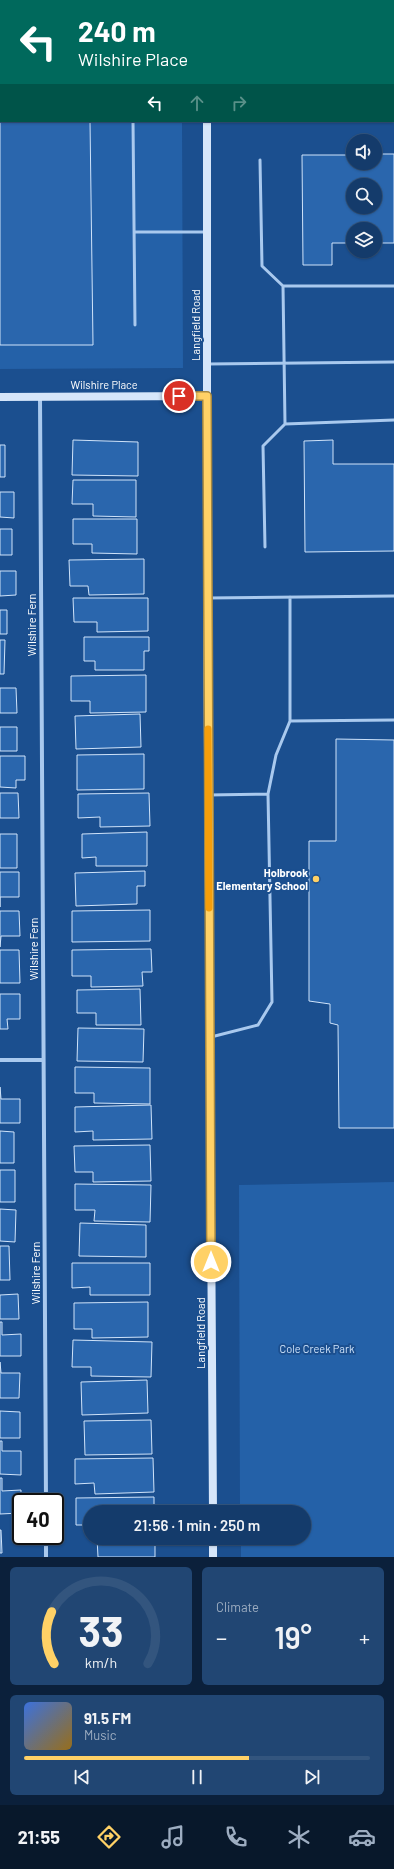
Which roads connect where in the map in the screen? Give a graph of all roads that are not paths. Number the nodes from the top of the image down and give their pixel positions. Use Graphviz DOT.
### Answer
graph roads {
  1 [pos="133,122"];
  2 [pos="207,122"];
  3 [pos="260,160"];
  4 [pos="134,232"];
  5 [pos="207,232"];
  6 [pos="283,286"];
  7 [pos="394,286"];
  8 [pos="135,325"];
  9 [pos="394,362"];
  10 [pos="283,363"];
  11 [pos="207,364"];
  12 [pos="40,396"];
  13 [pos="207,396"];
  14 [pos="0,397"];
  15 [pos="394,420"];
  16 [pos="285,424"];
  17 [pos="265,547"];
  18 [pos="394,596"];
  19 [pos="290,597"];
  20 [pos="207,598"];
  21 [pos="394,720"];
  22 [pos="290,721"];
  23 [pos="268,794"];
  24 [pos="208,795"];
  25 [pos="210,1037"];
  26 [pos="0,1060"];
  27 [pos="43,1060"];
  28 [pos="46,1493"];
  29 [pos="213,1505"];
  30 [pos="46,1545"];
  31 [pos="213,1545"];
  32 [pos="46,1557"];
  33 [pos="213,1557"];
  1 -- 4 [label="lane"];
  2 -- 5 [label="street, Langfield Road"];
  3 -- 6 [label="lane"];
  4 -- 5 [label="lane"];
  4 -- 8 [label="lane"];
  5 -- 11 [label="street, Langfield Road"];
  6 -- 7 [label="lane"];
  6 -- 10 [label="lane"];
  9 -- 10 [label="lane"];
  10 -- 11 [label="lane"];
  10 -- 16 [label="lane"];
  11 -- 13 [label="street, Langfield Road"];
  12 -- 13 [label="street, Wilshire Place"];
  12 -- 14 [label="street, Wilshire Place"];
  12 -- 27 [label="street, Wilshire Fern"];
  13 -- 20 [label="street, Langfield Road"];
  15 -- 16 [label="lane"];
  16 -- 17 [label="lane"];
  18 -- 19 [label="lane"];
  19 -- 20 [label="lane"];
  19 -- 22 [label="lane"];
  20 -- 24 [label="street, Langfield Road"];
  21 -- 22 [label="lane"];
  22 -- 23 [label="lane"];
  23 -- 24 [label="lane"];
  23 -- 25 [label="lane"];
  24 -- 25 [label="street, Langfield Road"];
  25 -- 29 [label="street, Langfield Road"];
  26 -- 27 [label="street"];
  27 -- 28 [label="street, Wilshire Fern"];
  30 -- 32 [label="street"];
  31 -- 33 [label="street"];
}
